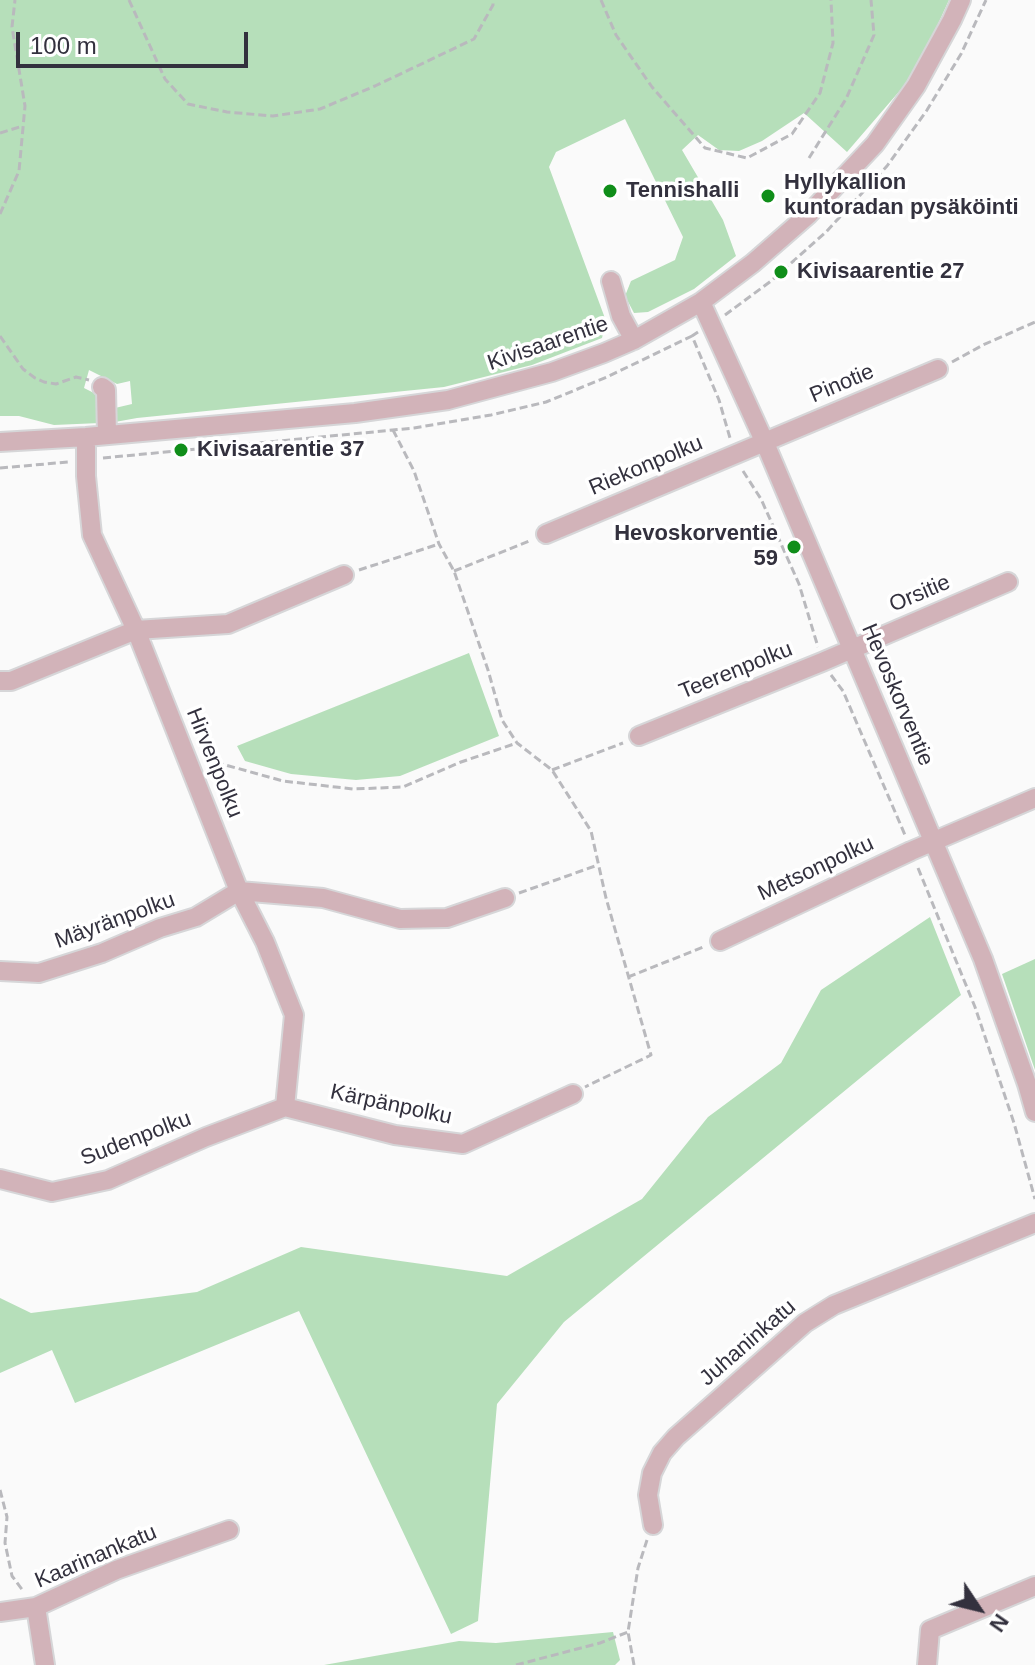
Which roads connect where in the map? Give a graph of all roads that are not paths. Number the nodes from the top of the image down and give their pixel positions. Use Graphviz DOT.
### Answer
graph roads {
  1 [pos="961,0"];
  2 [pos="795,200"];
  3 [pos="808,215"];
  4 [pos="611,281"];
  5 [pos="701,302"];
  6 [pos="634,340"];
  7 [pos="938,369"];
  8 [pos="102,387"];
  9 [pos="107,435"];
  10 [pos="86,437"];
  11 [pos="0,442"];
  12 [pos="765,443"];
  13 [pos="546,534"];
  14 [pos="344,575"];
  15 [pos="1008,582"];
  16 [pos="136,630"];
  17 [pos="851,649"];
  18 [pos="0,681"];
  19 [pos="639,736"];
  20 [pos="1035,798"];
  21 [pos="933,841"];
  22 [pos="239,891"];
  23 [pos="505,898"];
  24 [pos="720,941"];
  25 [pos="0,971"];
  26 [pos="573,1094"];
  27 [pos="285,1107"];
  28 [pos="1035,1112"];
  29 [pos="0,1179"];
  30 [pos="1035,1223"];
  31 [pos="653,1525"];
  32 [pos="229,1530"];
  33 [pos="1035,1586"];
  34 [pos="36,1607"];
  35 [pos="0,1612"];
  36 [pos="45,1665"];
  37 [pos="927,1665"];
  1 -- 3 [label="street, Kivisaarentie"];
  2 -- 3 [label="street"];
  3 -- 5 [label="street, Kivisaarentie"];
  4 -- 6 [label="street"];
  5 -- 6 [label="street, Kivisaarentie"];
  5 -- 12 [label="street, Hevoskorventie"];
  6 -- 9 [label="street, Kivisaarentie"];
  7 -- 12 [label="street, Pinotie"];
  8 -- 9 [label="street"];
  9 -- 10 [label="street, Kivisaarentie"];
  10 -- 11 [label="street, Kivisaarentie"];
  10 -- 16 [label="street, Hirvenpolku"];
  12 -- 13 [label="street, Riekonpolku"];
  12 -- 17 [label="street, Hevoskorventie"];
  14 -- 16 [label="street"];
  15 -- 17 [label="street, Orsitie"];
  16 -- 18 [label="street"];
  16 -- 22 [label="street, Hirvenpolku"];
  17 -- 19 [label="street, Teerenpolku"];
  17 -- 21 [label="street, Hevoskorventie"];
  20 -- 21 [label="street, Metsonpolku"];
  21 -- 24 [label="street, Metsonpolku"];
  21 -- 28 [label="street, Hevoskorventie"];
  22 -- 23 [label="street"];
  22 -- 25 [label="street, Mäyränpolku"];
  22 -- 27 [label="street, Hirvenpolku"];
  26 -- 27 [label="street, Kärpänpolku"];
  27 -- 29 [label="street, Sudenpolku"];
  30 -- 31 [label="street, Juhaninkatu"];
  32 -- 34 [label="street, Kaarinankatu"];
  33 -- 37 [label="street"];
  34 -- 35 [label="street"];
  34 -- 36 [label="street, Kaarinankatu"];
}
